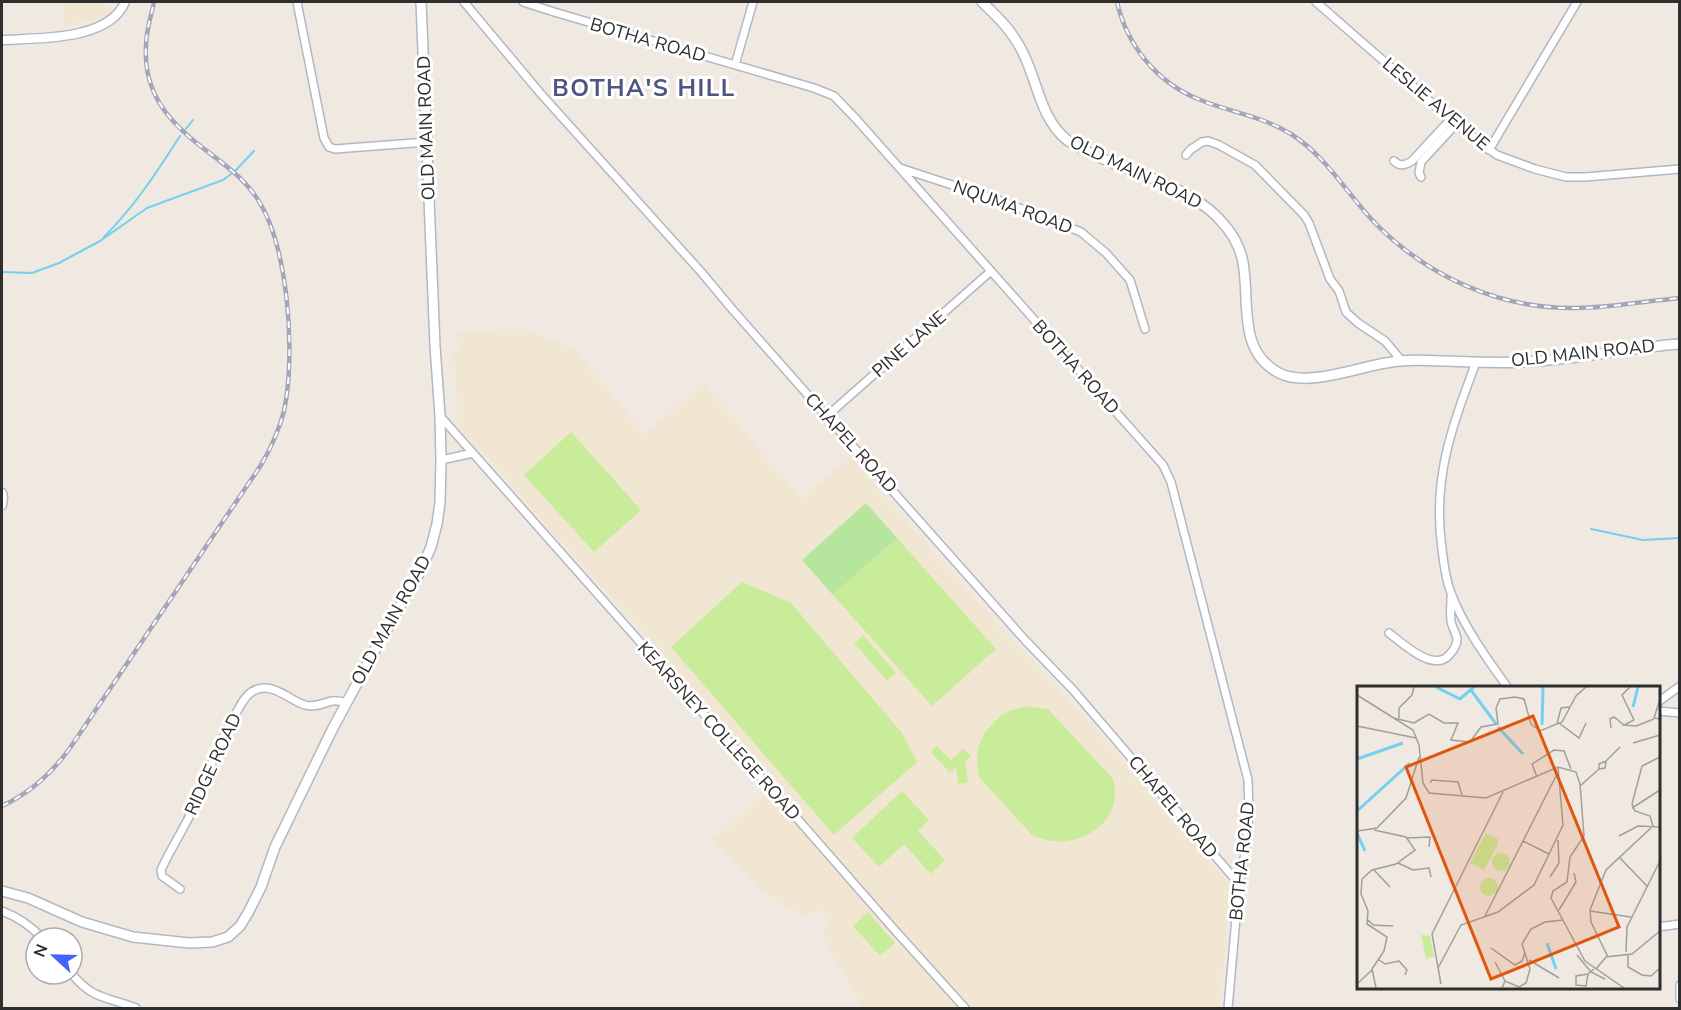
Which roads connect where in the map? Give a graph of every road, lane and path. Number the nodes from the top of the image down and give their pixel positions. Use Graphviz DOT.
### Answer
graph roads {
  1 [pos="125,2"];
  2 [pos="297,2"];
  3 [pos="421,2"];
  4 [pos="464,2"];
  5 [pos="523,2"];
  6 [pos="753,2"];
  7 [pos="982,2"];
  8 [pos="1316,2"];
  9 [pos="1577,2"];
  10 [pos="2,40"];
  11 [pos="735,65"];
  12 [pos="1454,122"];
  13 [pos="427,142"];
  14 [pos="1489,150"];
  15 [pos="1186,155"];
  16 [pos="1395,161"];
  17 [pos="898,168"];
  18 [pos="1680,170"];
  19 [pos="1422,177"];
  20 [pos="992,271"];
  21 [pos="1145,329"];
  22 [pos="1680,344"];
  23 [pos="1401,360"];
  24 [pos="1476,362"];
  25 [pos="440,416"];
  26 [pos="827,416"];
  27 [pos="473,453"];
  28 [pos="441,460"];
  29 [pos="2,493"];
  30 [pos="2,505"];
  31 [pos="1451,595"];
  32 [pos="1389,633"];
  33 [pos="1507,686"];
  34 [pos="1680,686"];
  35 [pos="1660,701"];
  36 [pos="346,702"];
  37 [pos="1660,711"];
  38 [pos="1680,713"];
  39 [pos="1239,884"];
  40 [pos="180,889"];
  41 [pos="2,891"];
  42 [pos="2,911"];
  43 [pos="1680,924"];
  44 [pos="31,926"];
  45 [pos="1660,927"];
  46 [pos="1680,985"];
  47 [pos="84,986"];
  48 [pos="1680,999"];
  49 [pos="136,1008"];
  50 [pos="965,1008"];
  51 [pos="1228,1008"];
  1 -- 10 [label="street"];
  2 -- 13 [label="street"];
  3 -- 13 [label="main road, OLD MAIN ROAD"];
  4 -- 26 [label="street, CHAPEL ROAD"];
  5 -- 11 [label="street, BOTHA ROAD"];
  6 -- 11 [label="street"];
  7 -- 23 [label="main road, OLD MAIN ROAD"];
  8 -- 12 [label="street, LESLIE AVENUE"];
  9 -- 14 [label="street"];
  11 -- 17 [label="street, BOTHA ROAD"];
  12 -- 14 [label="street, LESLIE AVENUE"];
  12 -- 16 [label="street"];
  12 -- 19 [label="street"];
  13 -- 25 [label="main road, OLD MAIN ROAD"];
  14 -- 18 [label="street, LESLIE AVENUE"];
  15 -- 23 [label="street"];
  17 -- 20 [label="street, BOTHA ROAD"];
  17 -- 21 [label="street, NQUMA ROAD"];
  20 -- 26 [label="street, PINE LANE"];
  20 -- 39 [label="street, BOTHA ROAD"];
  22 -- 24 [label="main road, OLD MAIN ROAD"];
  23 -- 24 [label="main road, OLD MAIN ROAD"];
  24 -- 31 [label="street"];
  25 -- 27 [label="street, KEARSNEY COLLEGE ROAD"];
  25 -- 28 [label="main road, OLD MAIN ROAD"];
  26 -- 39 [label="street, CHAPEL ROAD"];
  27 -- 28 [label="street"];
  27 -- 50 [label="street, KEARSNEY COLLEGE ROAD"];
  28 -- 36 [label="main road, OLD MAIN ROAD"];
  29 -- 30 [label="street"];
  31 -- 32 [label="street"];
  31 -- 33 [label="street"];
  34 -- 35 [label="street"];
  36 -- 40 [label="street, RIDGE ROAD"];
  36 -- 41 [label="main road, OLD MAIN ROAD"];
  37 -- 38 [label="street"];
  39 -- 51 [label="street, BOTHA ROAD"];
  42 -- 44 [label="street"];
  43 -- 45 [label="street"];
  46 -- 48 [label="street"];
  47 -- 49 [label="street"];
}
